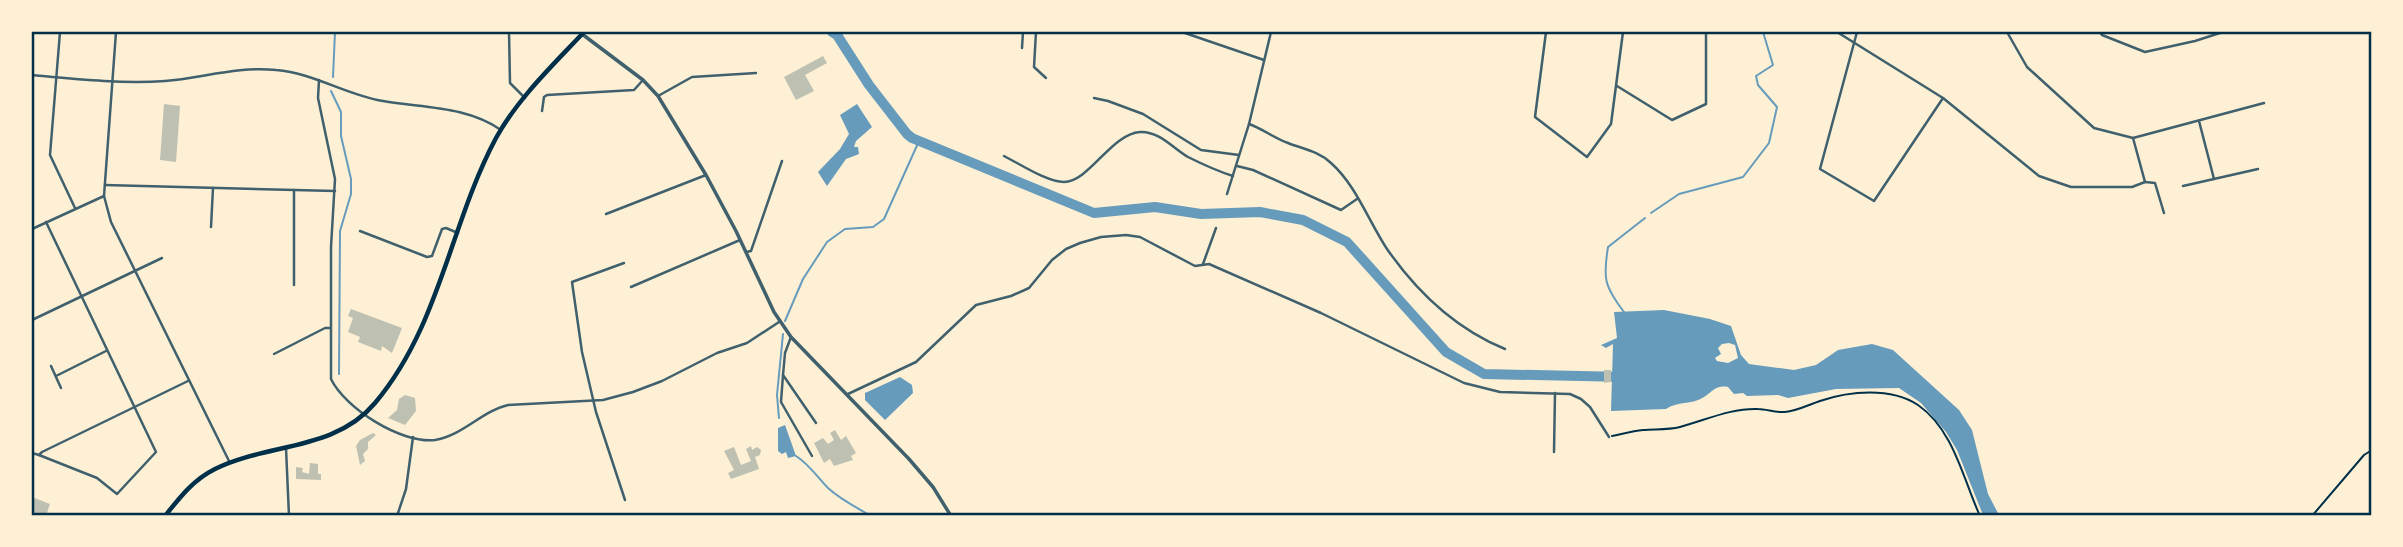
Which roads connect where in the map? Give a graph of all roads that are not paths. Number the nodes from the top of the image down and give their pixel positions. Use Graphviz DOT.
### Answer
graph roads {
  1 [pos="60,32"];
  2 [pos="116,32"];
  3 [pos="509,32"];
  4 [pos="1023,32"];
  5 [pos="1036,32"];
  6 [pos="1182,32"];
  7 [pos="1271,32"];
  8 [pos="1546,32"];
  9 [pos="1623,32"];
  10 [pos="1706,32"];
  11 [pos="1837,32"];
  12 [pos="1857,32"];
  13 [pos="2007,32"];
  14 [pos="2101,32"];
  15 [pos="2223,32"];
  16 [pos="583,33"];
  17 [pos="1853,43"];
  18 [pos="1022,48"];
  19 [pos="1264,60"];
  20 [pos="756,73"];
  21 [pos="32,75"];
  22 [pos="57,77"];
  23 [pos="1046,78"];
  24 [pos="319,80"];
  25 [pos="643,80"];
  26 [pos="114,81"];
  27 [pos="1617,86"];
  28 [pos="659,96"];
  29 [pos="525,98"];
  30 [pos="1094,98"];
  31 [pos="1943,98"];
  32 [pos="2264,103"];
  33 [pos="542,111"];
  34 [pos="2199,120"];
  35 [pos="1249,124"];
  36 [pos="501,130"];
  37 [pos="2133,138"];
  38 [pos="1239,155"];
  39 [pos="1004,156"];
  40 [pos="782,161"];
  41 [pos="1236,165"];
  42 [pos="2258,169"];
  43 [pos="706,175"];
  44 [pos="1233,176"];
  45 [pos="2214,179"];
  46 [pos="2146,182"];
  47 [pos="105,185"];
  48 [pos="2183,186"];
  49 [pos="213,188"];
  50 [pos="294,190"];
  51 [pos="335,191"];
  52 [pos="1227,194"];
  53 [pos="104,196"];
  54 [pos="1357,199"];
  55 [pos="75,208"];
  56 [pos="2164,214"];
  57 [pos="607,215"];
  58 [pos="46,222"];
  59 [pos="211,227"];
  60 [pos="1216,228"];
  61 [pos="32,229"];
  62 [pos="360,231"];
  63 [pos="458,233"];
  64 [pos="740,240"];
  65 [pos="746,252"];
  66 [pos="162,258"];
  67 [pos="624,262"];
  68 [pos="1203,264"];
  69 [pos="135,271"];
  70 [pos="294,285"];
  71 [pos="631,286"];
  72 [pos="81,297"];
  73 [pos="32,320"];
  74 [pos="779,322"];
  75 [pos="330,328"];
  76 [pos="790,337"];
  77 [pos="1504,349"];
  78 [pos="106,351"];
  79 [pos="274,354"];
  80 [pos="51,366"];
  81 [pos="783,375"];
  82 [pos="56,376"];
  83 [pos="188,381"];
  84 [pos="61,388"];
  85 [pos="1555,393"];
  86 [pos="848,394"];
  87 [pos="594,401"];
  88 [pos="134,407"];
  89 [pos="364,414"];
  90 [pos="816,423"];
  91 [pos="413,437"];
  92 [pos="1609,437"];
  93 [pos="286,448"];
  94 [pos="1554,452"];
  95 [pos="32,453"];
  96 [pos="39,455"];
  97 [pos="812,456"];
  98 [pos="230,463"];
  99 [pos="625,500"];
  100 [pos="165,516"];
  101 [pos="289,516"];
  102 [pos="397,516"];
  103 [pos="951,516"];
  1 -- 22 [label="street"];
  2 -- 26 [label="street"];
  3 -- 29 [label="street"];
  4 -- 18 [label="street"];
  5 -- 23 [label="street"];
  6 -- 19 [label="street"];
  7 -- 19 [label="street"];
  8 -- 27 [label="street"];
  9 -- 27 [label="street"];
  10 -- 27 [label="street"];
  11 -- 17 [label="street"];
  12 -- 17 [label="street"];
  13 -- 37 [label="street"];
  14 -- 15 [label="street"];
  16 -- 25 [label="street"];
  16 -- 29 [label="main road"];
  17 -- 31 [label="street"];
  17 -- 31 [label="street"];
  19 -- 35 [label="street"];
  20 -- 28 [label="street"];
  21 -- 22 [label="street"];
  22 -- 26 [label="street"];
  22 -- 55 [label="street"];
  24 -- 26 [label="street"];
  24 -- 36 [label="street"];
  24 -- 51 [label="street"];
  25 -- 28 [label="street"];
  25 -- 33 [label="street"];
  26 -- 47 [label="street"];
  28 -- 43 [label="street"];
  29 -- 36 [label="main road"];
  30 -- 38 [label="street"];
  31 -- 46 [label="street"];
  32 -- 34 [label="street"];
  34 -- 37 [label="street"];
  34 -- 45 [label="street"];
  35 -- 38 [label="street"];
  35 -- 54 [label="street"];
  36 -- 63 [label="main road"];
  37 -- 46 [label="street"];
  38 -- 41 [label="street"];
  39 -- 44 [label="street"];
  40 -- 65 [label="street"];
  41 -- 44 [label="street"];
  41 -- 54 [label="street"];
  42 -- 45 [label="street"];
  43 -- 57 [label="street"];
  43 -- 64 [label="street"];
  44 -- 52 [label="street"];
  45 -- 48 [label="street"];
  46 -- 56 [label="street"];
  47 -- 49 [label="street"];
  47 -- 53 [label="street"];
  49 -- 50 [label="street"];
  49 -- 59 [label="street"];
  50 -- 51 [label="street"];
  50 -- 70 [label="street"];
  51 -- 75 [label="street"];
  53 -- 55 [label="street"];
  53 -- 69 [label="street"];
  54 -- 77 [label="street"];
  55 -- 58 [label="street"];
  58 -- 61 [label="street"];
  58 -- 72 [label="street"];
  60 -- 68 [label="street"];
  62 -- 63 [label="street"];
  63 -- 89 [label="main road"];
  64 -- 65 [label="street"];
  64 -- 71 [label="street"];
  65 -- 74 [label="street"];
  66 -- 69 [label="street"];
  67 -- 87 [label="street"];
  68 -- 85 [label="street"];
  68 -- 86 [label="street"];
  69 -- 72 [label="street"];
  69 -- 83 [label="street"];
  72 -- 73 [label="street"];
  72 -- 78 [label="street"];
  74 -- 76 [label="street"];
  74 -- 87 [label="street"];
  75 -- 79 [label="street"];
  75 -- 89 [label="street"];
  76 -- 81 [label="street"];
  76 -- 86 [label="street"];
  78 -- 82 [label="street"];
  78 -- 88 [label="street"];
  80 -- 82 [label="street"];
  81 -- 90 [label="street"];
  81 -- 97 [label="street"];
  82 -- 84 [label="street"];
  83 -- 88 [label="street"];
  83 -- 98 [label="street"];
  85 -- 92 [label="street"];
  85 -- 94 [label="street"];
  86 -- 103 [label="street"];
  87 -- 91 [label="street"];
  87 -- 99 [label="street"];
  88 -- 96 [label="street"];
  88 -- 96 [label="street"];
  89 -- 91 [label="street"];
  89 -- 93 [label="main road"];
  91 -- 102 [label="street"];
  93 -- 98 [label="main road"];
  93 -- 101 [label="street"];
  95 -- 96 [label="street"];
  98 -- 100 [label="main road"];
}
